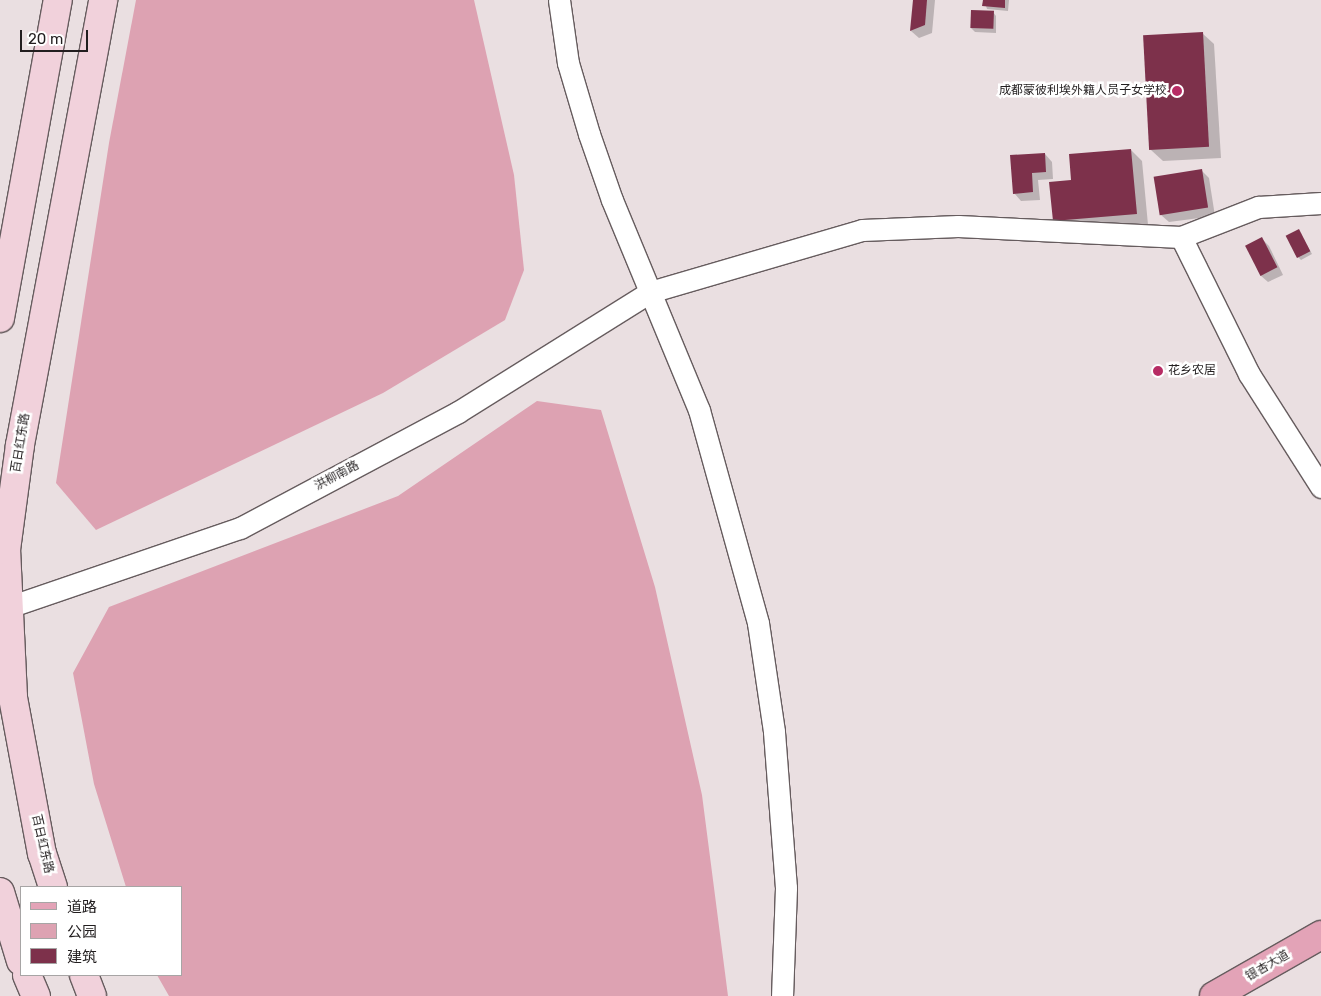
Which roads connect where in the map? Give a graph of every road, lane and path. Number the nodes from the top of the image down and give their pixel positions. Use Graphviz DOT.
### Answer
graph roads {
  1 [pos="58,0"];
  2 [pos="103,0"];
  3 [pos="559,0"];
  4 [pos="1321,204"];
  5 [pos="1181,237"];
  6 [pos="650,292"];
  7 [pos="0,318"];
  8 [pos="1321,487"];
  9 [pos="4,609"];
  10 [pos="53,886"];
  11 [pos="0,892"];
  12 [pos="1321,935"];
  13 [pos="20,958"];
  14 [pos="27,976"];
  15 [pos="84,976"];
  16 [pos="36,996"];
  17 [pos="92,996"];
  18 [pos="782,996"];
  19 [pos="1214,996"];
  1 -- 7 [label="street"];
  2 -- 9 [label="street, 百日红东路"];
  3 -- 6 [label="street"];
  4 -- 5 [label="street"];
  5 -- 6 [label="street, 洪柳南路"];
  5 -- 8 [label="street"];
  6 -- 9 [label="street, 洪柳南路"];
  6 -- 18 [label="street"];
  9 -- 10 [label="street, 百日红东路"];
  11 -- 13 [label="street"];
  12 -- 19 [label="main road, 银杏大道"];
  14 -- 16 [label="street"];
  15 -- 17 [label="street"];
}
